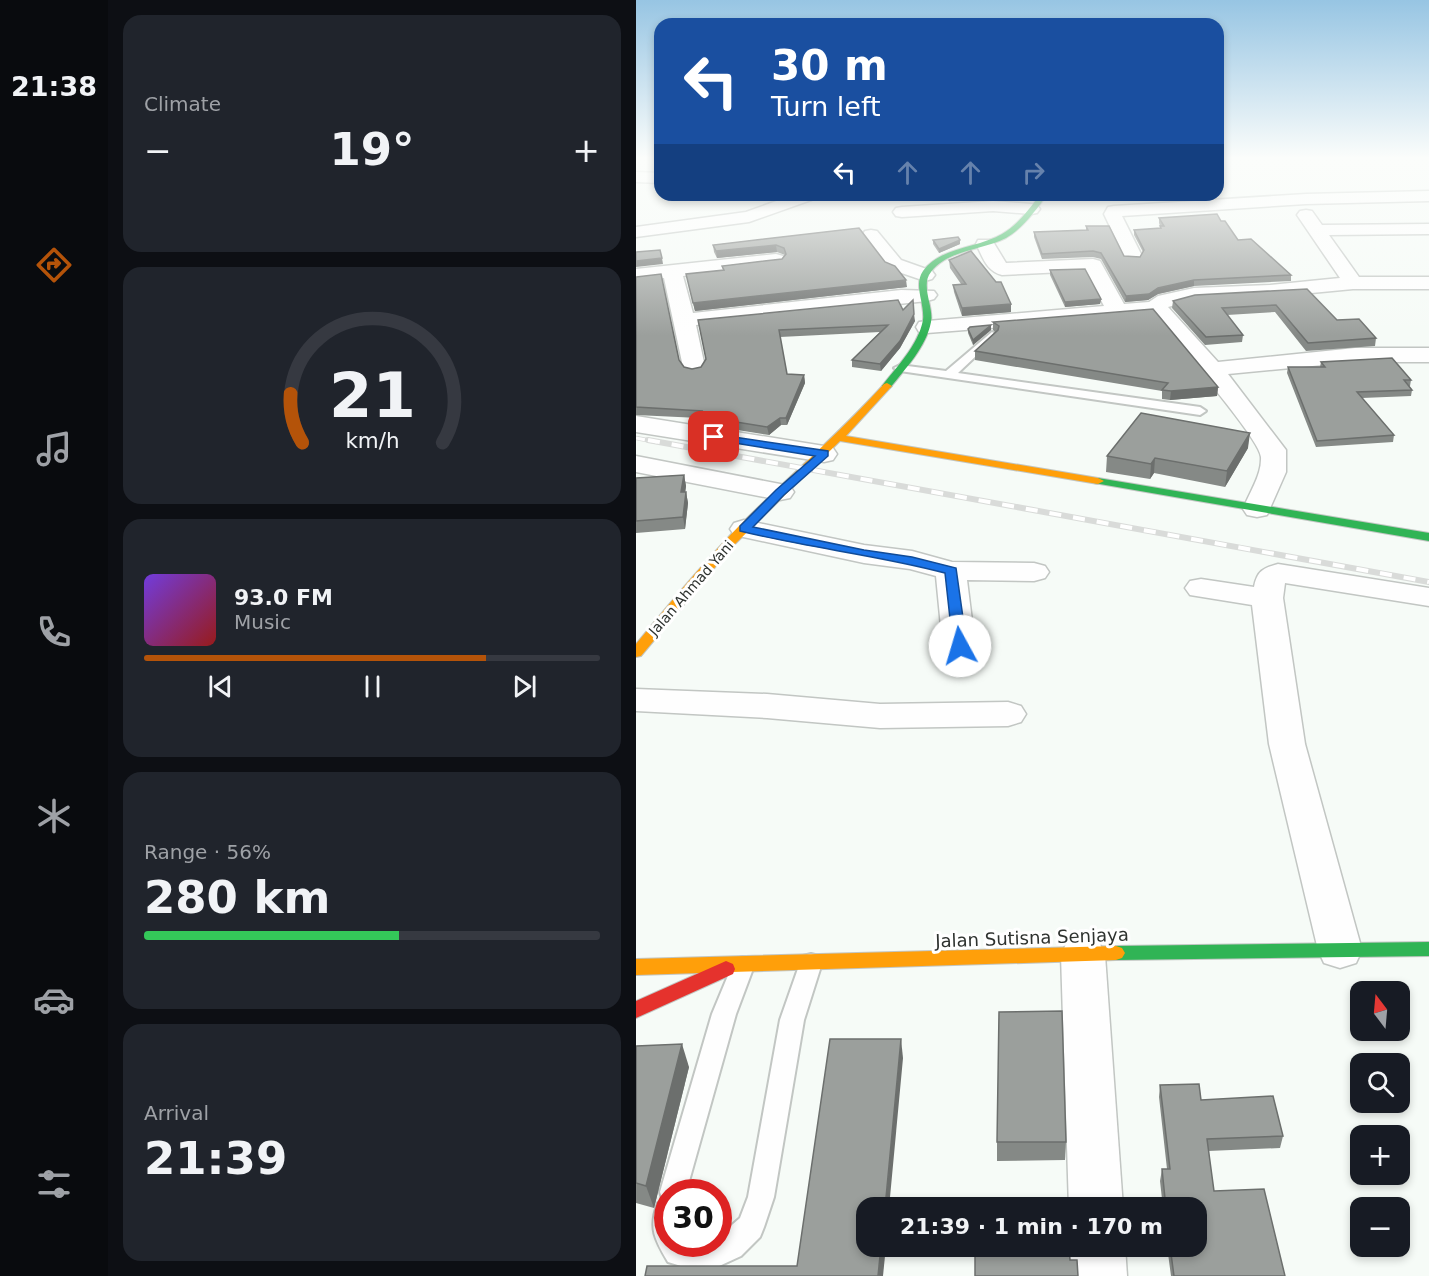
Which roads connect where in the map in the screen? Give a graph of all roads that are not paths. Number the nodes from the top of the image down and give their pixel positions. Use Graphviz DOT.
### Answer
graph roads {
  1 [pos="750,217"];
  2 [pos="1025,217"];
  3 [pos="1114,217"];
  4 [pos="1306,217"];
  5 [pos="1429,229"];
  6 [pos="1316,230"];
  7 [pos="636,232"];
  8 [pos="871,235"];
  9 [pos="985,244"];
  10 [pos="1133,256"];
  11 [pos="776,260"];
  12 [pos="636,275"];
  13 [pos="674,281"];
  14 [pos="1353,283"];
  15 [pos="1429,283"];
  16 [pos="926,285"];
  17 [pos="636,293"];
  18 [pos="1154,308"];
  19 [pos="1118,311"];
  20 [pos="684,320"];
  21 [pos="927,327"];
  22 [pos="992,335"];
  23 [pos="1429,355"];
  24 [pos="694,367"];
  25 [pos="900,368"];
  26 [pos="1212,369"];
  27 [pos="951,373"];
  28 [pos="1200,411"];
  29 [pos="636,424"];
  30 [pos="832,446"];
  31 [pos="636,464"];
  32 [pos="787,486"];
  33 [pos="1257,508"];
  34 [pos="744,529"];
  35 [pos="1429,537"];
  36 [pos="951,571"];
  37 [pos="1035,572"];
  38 [pos="1200,588"];
  39 [pos="1429,597"];
  40 [pos="1267,598"];
  41 [pos="636,653"];
  42 [pos="964,653"];
  43 [pos="636,699"];
  44 [pos="1008,714"];
  45 [pos="1429,949"];
  46 [pos="1340,950"];
  47 [pos="1083,955"];
  48 [pos="811,963"];
  49 [pos="738,966"];
  50 [pos="636,968"];
  51 [pos="636,1010"];
  52 [pos="677,1179"];
  53 [pos="1095,1197"];
  54 [pos="732,1245"];
  55 [pos="1098,1257"];
  56 [pos="1099,1276"];
  1 -- 7 [label="street"];
  2 -- 9 [label="street"];
  3 -- 10 [label="street"];
  4 -- 6 [label="street"];
  5 -- 6 [label="street"];
  6 -- 14 [label="street"];
  8 -- 16 [label="street"];
  9 -- 16 [label="street"];
  9 -- 19 [label="street"];
  11 -- 13 [label="street"];
  12 -- 13 [label="street"];
  13 -- 17 [label="street"];
  13 -- 20 [label="street"];
  14 -- 15 [label="street"];
  14 -- 18 [label="street"];
  16 -- 20 [label="street"];
  16 -- 21 [label="street"];
  18 -- 19 [label="street"];
  18 -- 26 [label="street"];
  19 -- 21 [label="street"];
  20 -- 24 [label="street"];
  21 -- 25 [label="street, Jalan Ahmad Yani"];
  22 -- 27 [label="lane"];
  23 -- 26 [label="street"];
  25 -- 27 [label="lane"];
  25 -- 30 [label="street, Jalan Ahmad Yani"];
  26 -- 33 [label="street"];
  27 -- 28 [label="lane"];
  29 -- 30 [label="street"];
  30 -- 32 [label="street, Jalan Ahmad Yani"];
  30 -- 33 [label="street"];
  31 -- 32 [label="street"];
  32 -- 34 [label="street, Jalan Ahmad Yani"];
  33 -- 35 [label="street"];
  34 -- 36 [label="street"];
  34 -- 41 [label="street, Jalan Ahmad Yani"];
  36 -- 37 [label="street"];
  36 -- 42 [label="street"];
  38 -- 40 [label="street"];
  39 -- 40 [label="street"];
  40 -- 46 [label="street"];
  43 -- 44 [label="street"];
  45 -- 46 [label="street, Jalan Sutisna Senjaya"];
  46 -- 47 [label="street, Jalan Sutisna Senjaya"];
  47 -- 48 [label="street, Jalan Sutisna Senjaya"];
  47 -- 53 [label="street"];
  48 -- 49 [label="street, Jalan Sutisna Senjaya"];
  48 -- 54 [label="lane"];
  49 -- 50 [label="street, Jalan Sutisna Senjaya"];
  49 -- 51 [label="street"];
  49 -- 52 [label="lane"];
  55 -- 56 [label="street"];
}
